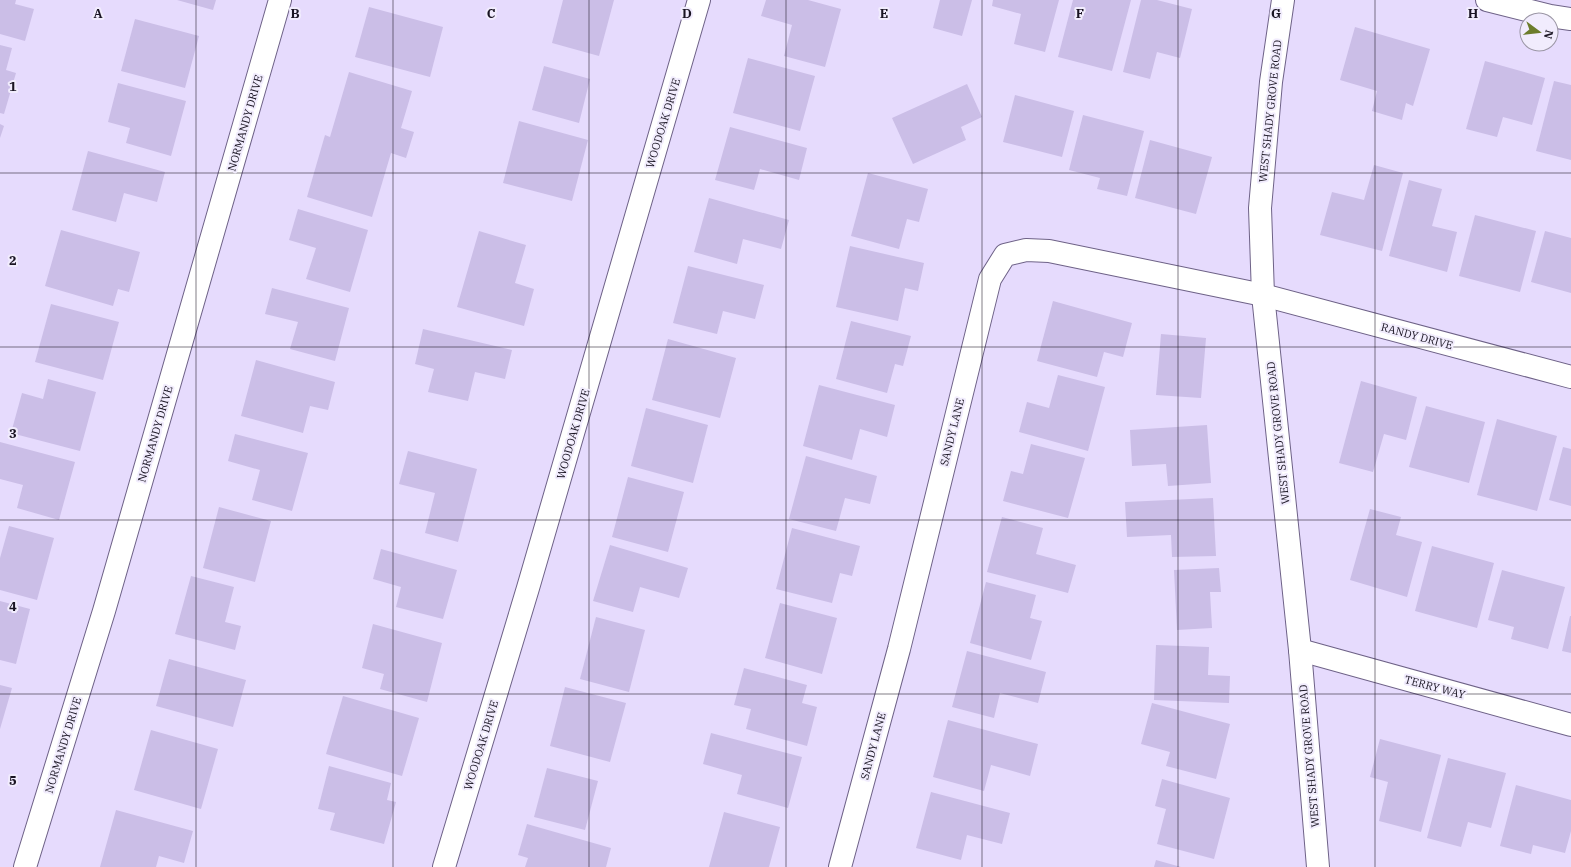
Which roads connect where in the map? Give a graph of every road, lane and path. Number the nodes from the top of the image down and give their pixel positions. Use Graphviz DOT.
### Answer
graph roads {
  1 [pos="280,0"];
  2 [pos="699,0"];
  3 [pos="1283,0"];
  4 [pos="1487,0"];
  5 [pos="1571,19"];
  6 [pos="1263,295"];
  7 [pos="1571,377"];
  8 [pos="1300,650"];
  9 [pos="1571,725"];
  10 [pos="25,867"];
  11 [pos="444,867"];
  12 [pos="840,867"];
  13 [pos="1318,867"];
  1 -- 10 [label="street, NORMANDY DRIVE"];
  2 -- 11 [label="street, WOODOAK DRIVE"];
  3 -- 6 [label="street, WEST SHADY GROVE ROAD"];
  4 -- 5 [label="street"];
  6 -- 7 [label="street, RANDY DRIVE"];
  6 -- 8 [label="street, WEST SHADY GROVE ROAD"];
  6 -- 12 [label="street, SANDY LANE"];
  8 -- 9 [label="street, TERRY WAY"];
  8 -- 13 [label="street, WEST SHADY GROVE ROAD"];
}
